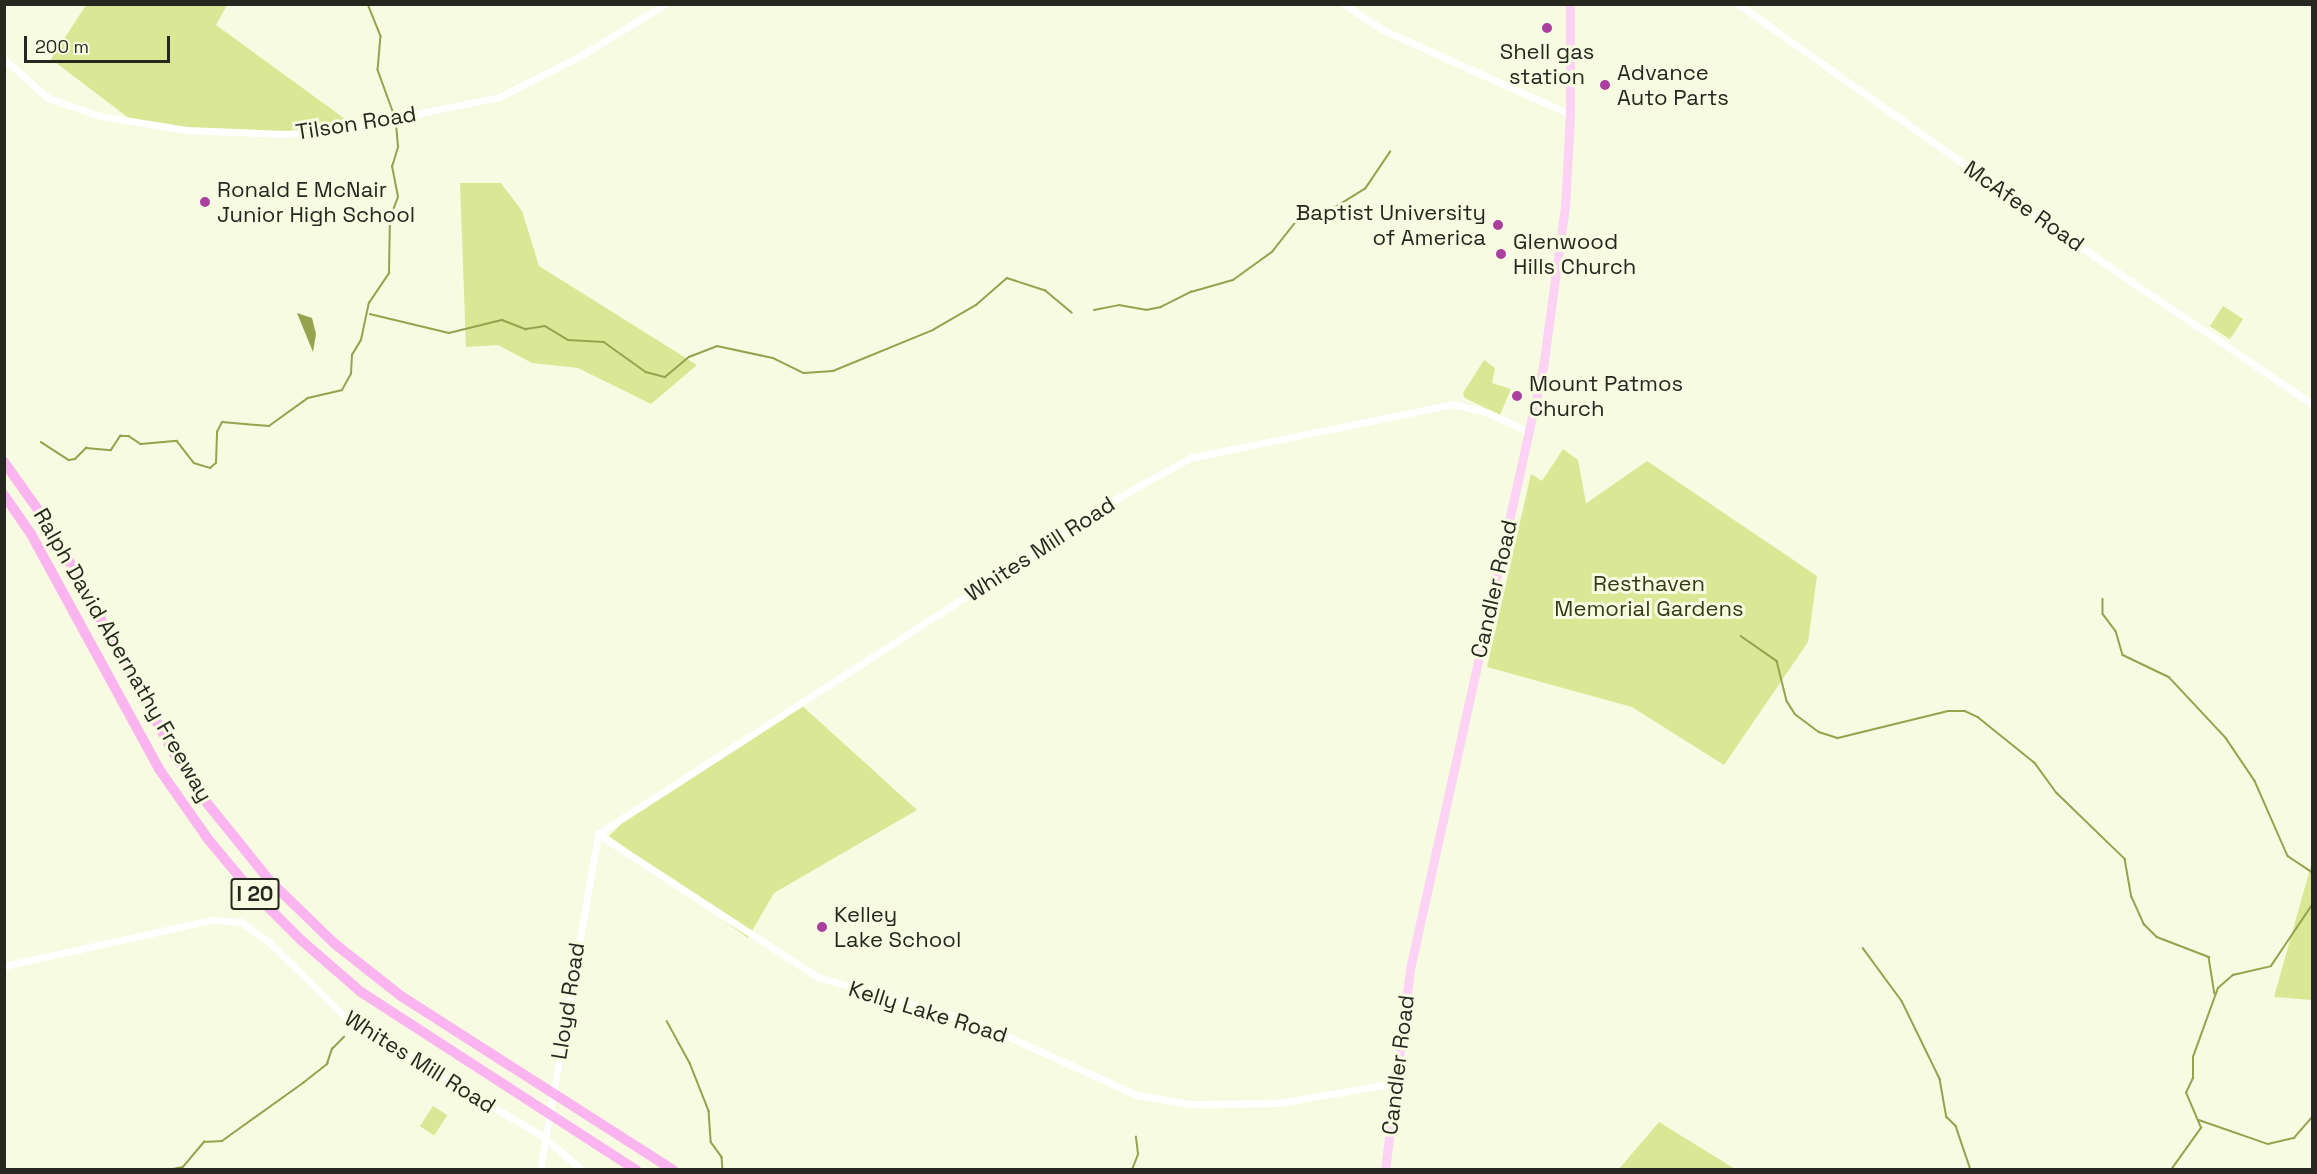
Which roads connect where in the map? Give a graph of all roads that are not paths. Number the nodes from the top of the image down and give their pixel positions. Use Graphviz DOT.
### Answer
graph roads {
  1 [pos="665,4"];
  2 [pos="1344,4"];
  3 [pos="1570,4"];
  4 [pos="1738,4"];
  5 [pos="4,59"];
  6 [pos="1570,114"];
  7 [pos="2313,404"];
  8 [pos="1529,432"];
  9 [pos="4,462"];
  10 [pos="4,495"];
  11 [pos="598,834"];
  12 [pos="4,966"];
  13 [pos="1395,1083"];
  14 [pos="545,1135"];
  15 [pos="540,1170"];
  16 [pos="582,1170"];
  17 [pos="636,1170"];
  18 [pos="672,1170"];
  19 [pos="1384,1170"];
  1 -- 5 [label="street, Tilson Road"];
  2 -- 6 [label="street"];
  3 -- 6 [label="main road, Candler Road"];
  4 -- 7 [label="street, McAfee Road"];
  6 -- 8 [label="main road, Candler Road"];
  8 -- 11 [label="street, Whites Mill Road"];
  8 -- 13 [label="main road, Candler Road"];
  9 -- 18 [label="highway, Ralph David Abernathy Freeway / I 20"];
  10 -- 17 [label="highway, Ralph David Abernathy Freeway / I 20"];
  11 -- 13 [label="street, Kelly Lake Road"];
  11 -- 14 [label="street, Lloyd Road"];
  12 -- 14 [label="street, Whites Mill Road"];
  13 -- 19 [label="main road, Candler Road"];
  14 -- 15 [label="street, Lloyd Road"];
  14 -- 16 [label="street, Whites Mill Road"];
}
